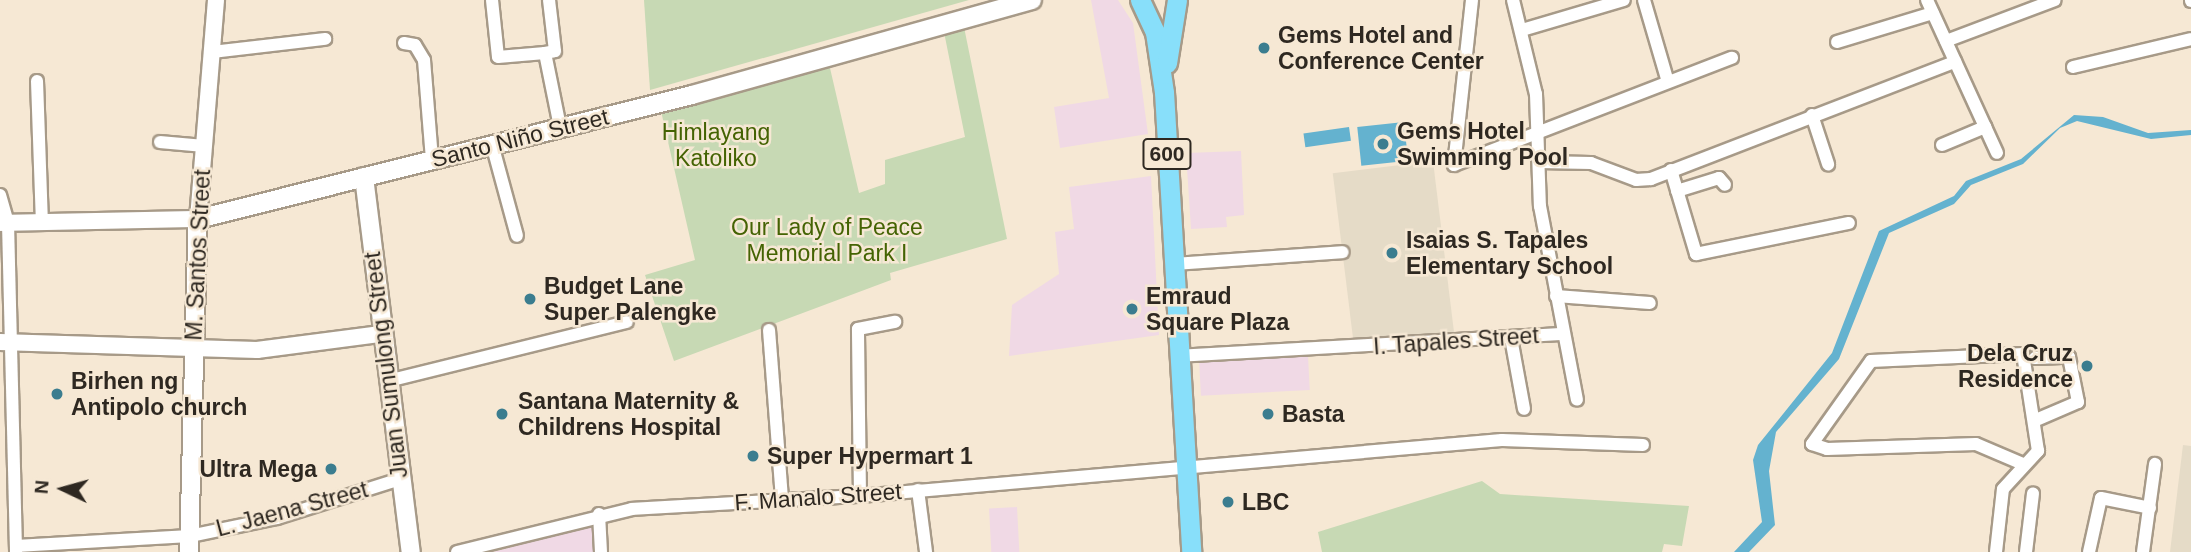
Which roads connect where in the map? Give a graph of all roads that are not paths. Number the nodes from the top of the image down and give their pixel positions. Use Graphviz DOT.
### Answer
graph roads {
  1 [pos="216,0"];
  2 [pos="492,0"];
  3 [pos="549,0"];
  4 [pos="1032,0"];
  5 [pos="1141,0"];
  6 [pos="1175,0"];
  7 [pos="1472,0"];
  8 [pos="1513,0"];
  9 [pos="1624,0"];
  10 [pos="1644,0"];
  11 [pos="1927,0"];
  12 [pos="2055,0"];
  13 [pos="1933,13"];
  14 [pos="1522,30"];
  15 [pos="325,39"];
  16 [pos="2191,39"];
  17 [pos="1946,41"];
  18 [pos="1837,42"];
  19 [pos="404,43"];
  20 [pos="212,52"];
  21 [pos="545,53"];
  22 [pos="1732,58"];
  23 [pos="1955,62"];
  24 [pos="2073,67"];
  25 [pos="37,81"];
  26 [pos="1668,82"];
  27 [pos="1164,92"];
  28 [pos="1812,115"];
  29 [pos="559,127"];
  30 [pos="1985,127"];
  31 [pos="1539,130"];
  32 [pos="160,142"];
  33 [pos="492,144"];
  34 [pos="1941,145"];
  35 [pos="204,146"];
  36 [pos="1997,153"];
  37 [pos="432,160"];
  38 [pos="1539,162"];
  39 [pos="1828,164"];
  40 [pos="1671,170"];
  41 [pos="364,177"];
  42 [pos="1725,185"];
  43 [pos="1677,191"];
  44 [pos="0,195"];
  45 [pos="198,219"];
  46 [pos="42,222"];
  47 [pos="4,223"];
  48 [pos="1849,223"];
  49 [pos="517,236"];
  50 [pos="1343,252"];
  51 [pos="1173,264"];
  52 [pos="1556,296"];
  53 [pos="1650,303"];
  54 [pos="628,322"];
  55 [pos="895,322"];
  56 [pos="769,330"];
  57 [pos="381,334"];
  58 [pos="1563,334"];
  59 [pos="1511,338"];
  60 [pos="3,343"];
  61 [pos="192,348"];
  62 [pos="2083,355"];
  63 [pos="1178,356"];
  64 [pos="2029,356"];
  65 [pos="2066,356"];
  66 [pos="388,382"];
  67 [pos="1577,400"];
  68 [pos="1524,408"];
  69 [pos="2036,420"];
  70 [pos="1643,445"];
  71 [pos="2023,464"];
  72 [pos="2155,464"];
  73 [pos="1184,471"];
  74 [pos="400,479"];
  75 [pos="918,490"];
  76 [pos="2033,493"];
  77 [pos="860,496"];
  78 [pos="782,500"];
  79 [pos="2150,508"];
  80 [pos="599,514"];
  81 [pos="189,544"];
  82 [pos="16,549"];
  83 [pos="411,552"];
  84 [pos="457,552"];
  85 [pos="601,552"];
  86 [pos="926,552"];
  87 [pos="1191,552"];
  88 [pos="1996,552"];
  89 [pos="2026,552"];
  90 [pos="2089,552"];
  91 [pos="2143,552"];
  1 -- 20 [label="street, M. Santos Street"];
  2 -- 21 [label="street"];
  3 -- 21 [label="street"];
  4 -- 29 [label="main road, Santo Niño Street"];
  5 -- 6 [label="main road, 600"];
  5 -- 27 [label="main road, 600"];
  6 -- 27 [label="main road, 600"];
  7 -- 31 [label="street"];
  8 -- 14 [label="street, I. Tapales Street"];
  9 -- 14 [label="street"];
  10 -- 26 [label="street"];
  11 -- 13 [label="street"];
  12 -- 17 [label="street"];
  13 -- 17 [label="street"];
  13 -- 18 [label="street"];
  14 -- 31 [label="street, I. Tapales Street"];
  15 -- 20 [label="street"];
  16 -- 24 [label="street"];
  17 -- 23 [label="street"];
  19 -- 37 [label="street"];
  20 -- 35 [label="street, M. Santos Street"];
  21 -- 29 [label="street"];
  22 -- 26 [label="street"];
  23 -- 28 [label="street"];
  23 -- 30 [label="street"];
  25 -- 46 [label="street"];
  26 -- 31 [label="street"];
  27 -- 51 [label="main road, 600"];
  28 -- 39 [label="street"];
  28 -- 40 [label="street"];
  29 -- 33 [label="main road, Santo Niño Street"];
  30 -- 34 [label="street"];
  30 -- 36 [label="street"];
  31 -- 38 [label="street, I. Tapales Street"];
  32 -- 35 [label="street"];
  33 -- 37 [label="main road, Santo Niño Street"];
  33 -- 49 [label="street"];
  35 -- 45 [label="street, M. Santos Street"];
  37 -- 41 [label="main road, Santo Niño Street"];
  38 -- 40 [label="street"];
  38 -- 52 [label="street, I. Tapales Street"];
  40 -- 43 [label="street"];
  41 -- 45 [label="main road, Santo Niño Street"];
  41 -- 57 [label="main road, Juan Sumulong Street"];
  42 -- 43 [label="street"];
  43 -- 48 [label="street"];
  44 -- 47 [label="street"];
  45 -- 46 [label="street, Santo Niño Street"];
  45 -- 61 [label="main road, M. Santos Street"];
  46 -- 47 [label="street, Santo Niño Street"];
  47 -- 60 [label="street"];
  50 -- 51 [label="street"];
  51 -- 63 [label="main road, 600"];
  52 -- 53 [label="street"];
  52 -- 58 [label="street, I. Tapales Street"];
  54 -- 66 [label="street"];
  55 -- 77 [label="street"];
  56 -- 78 [label="street"];
  57 -- 61 [label="street"];
  57 -- 66 [label="main road, Juan Sumulong Street"];
  58 -- 59 [label="street, I. Tapales Street"];
  58 -- 67 [label="street"];
  59 -- 63 [label="street, I. Tapales Street"];
  59 -- 68 [label="street"];
  60 -- 61 [label="street"];
  60 -- 82 [label="street"];
  61 -- 81 [label="main road, M. Santos Street"];
  62 -- 65 [label="street"];
  63 -- 73 [label="main road, 600"];
  64 -- 65 [label="street"];
  64 -- 69 [label="street"];
  64 -- 71 [label="street"];
  65 -- 69 [label="street"];
  66 -- 74 [label="main road, Juan Sumulong Street"];
  69 -- 71 [label="street"];
  70 -- 73 [label="street, F. Manalo Street"];
  71 -- 88 [label="street"];
  72 -- 79 [label="street"];
  73 -- 75 [label="street, F. Manalo Street"];
  73 -- 87 [label="main road, 600"];
  74 -- 81 [label="street, L. Jaena Street"];
  74 -- 83 [label="main road, Juan Sumulong Street"];
  75 -- 77 [label="street, F. Manalo Street"];
  75 -- 86 [label="street"];
  76 -- 89 [label="street"];
  77 -- 78 [label="street, F. Manalo Street"];
  78 -- 80 [label="street, F. Manalo Street"];
  79 -- 90 [label="street"];
  79 -- 91 [label="street"];
  80 -- 84 [label="street, F. Manalo Street"];
  80 -- 85 [label="street"];
  81 -- 82 [label="street, L. Jaena Street"];
}
